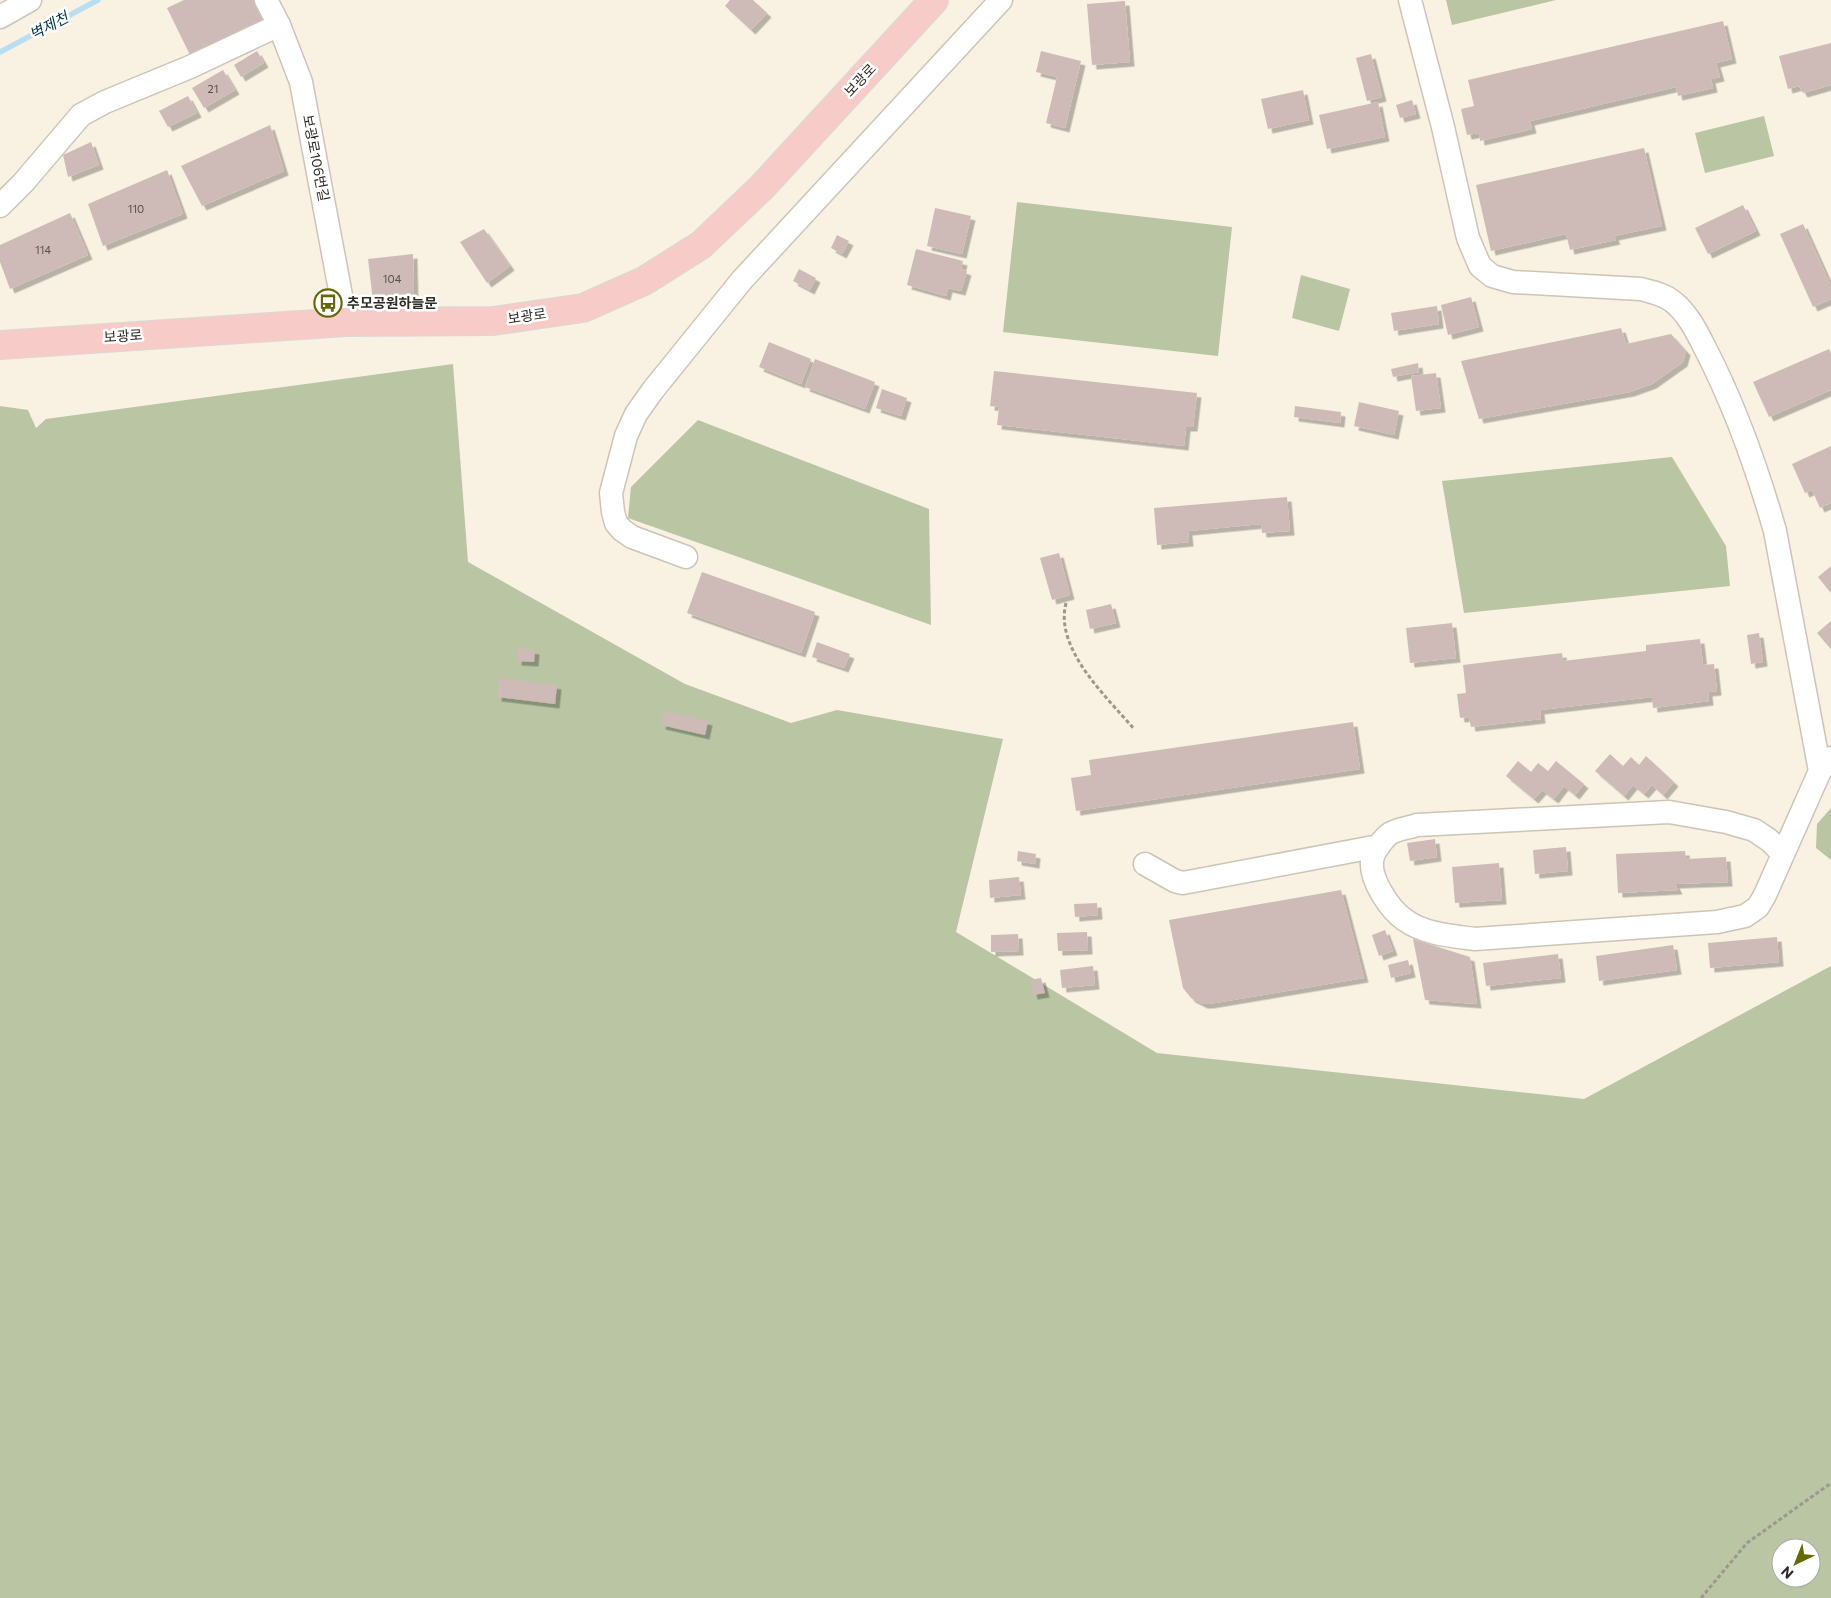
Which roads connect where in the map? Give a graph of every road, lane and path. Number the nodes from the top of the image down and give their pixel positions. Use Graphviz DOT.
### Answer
graph roads {
  1 [pos="30,0"];
  2 [pos="266,0"];
  3 [pos="934,0"];
  4 [pos="1001,0"];
  5 [pos="1410,0"];
  6 [pos="0,17"];
  7 [pos="279,25"];
  8 [pos="0,206"];
  9 [pos="346,322"];
  10 [pos="0,344"];
  11 [pos="686,557"];
  12 [pos="1066,603"];
  13 [pos="1134,729"];
  14 [pos="1825,764"];
  15 [pos="1379,846"];
  16 [pos="1783,854"];
  17 [pos="1145,864"];
  18 [pos="1831,1483"];
  19 [pos="1701,1598"];
  1 -- 6 [label="street"];
  2 -- 7 [label="street, 보광로106번길"];
  3 -- 9 [label="main road, 보광로"];
  4 -- 11 [label="street"];
  5 -- 14 [label="street"];
  7 -- 8 [label="street"];
  7 -- 9 [label="street, 보광로106번길"];
  9 -- 10 [label="main road, 보광로"];
  12 -- 13 [label="path"];
  14 -- 16 [label="street"];
  15 -- 16 [label="street"];
  15 -- 16 [label="street"];
  15 -- 17 [label="street"];
  18 -- 19 [label="path"];
}
